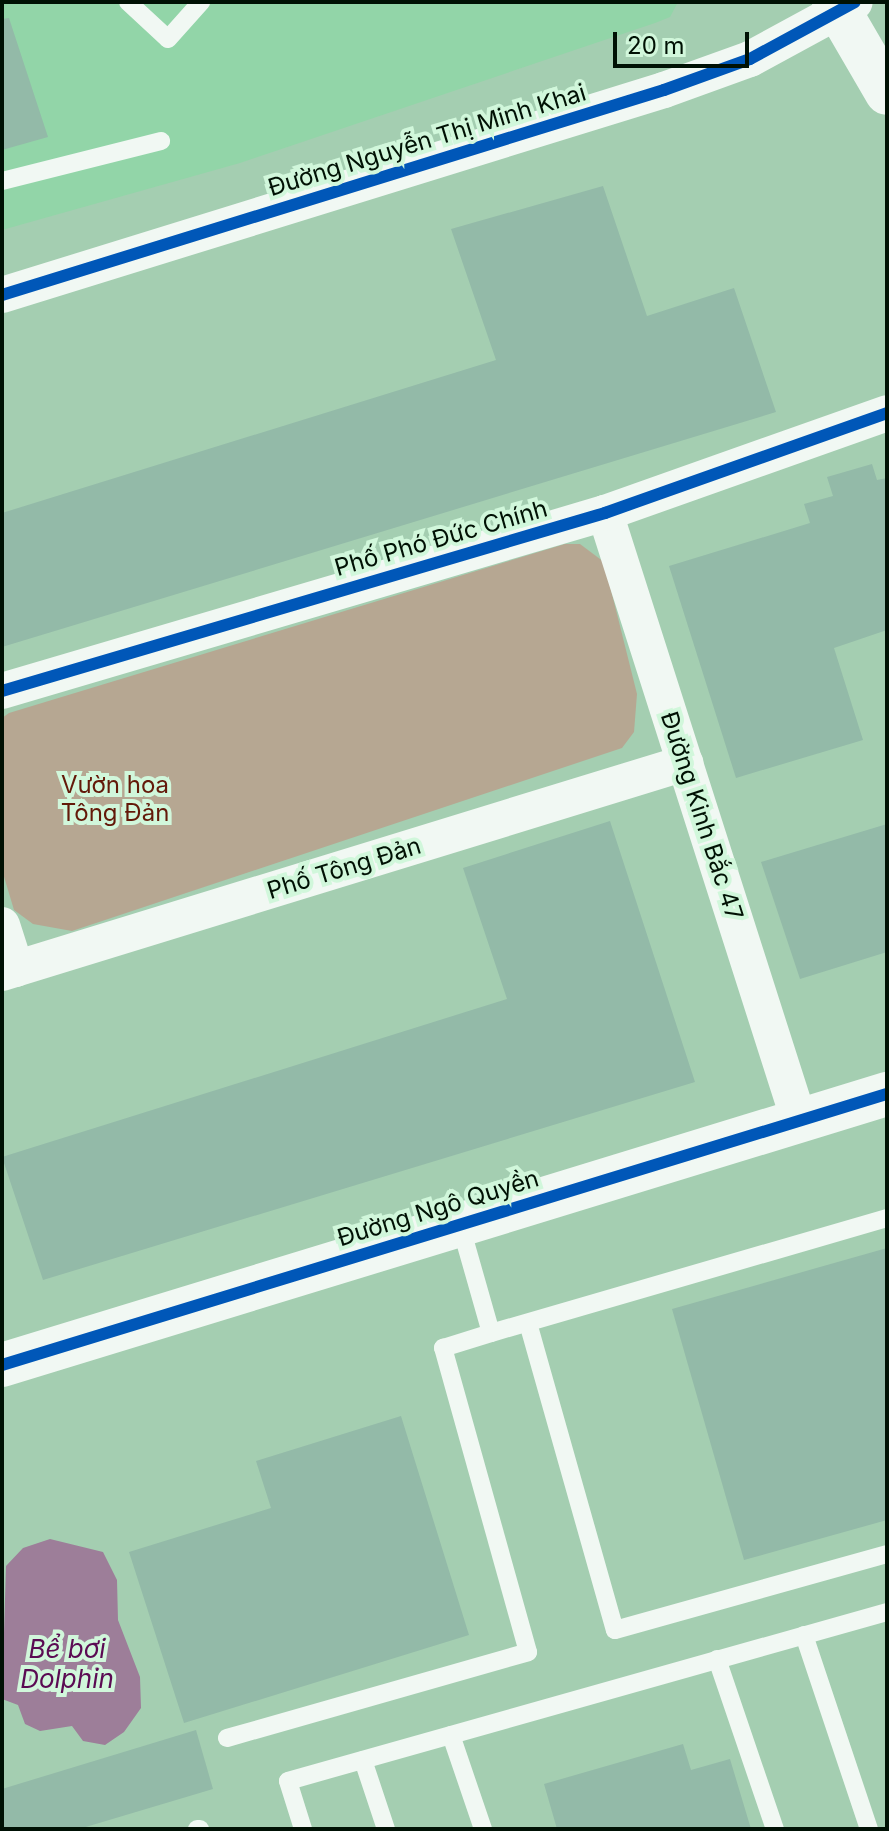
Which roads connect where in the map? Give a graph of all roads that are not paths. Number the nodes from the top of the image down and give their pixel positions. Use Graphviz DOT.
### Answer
graph roads {
  1 [pos="128,2"];
  2 [pos="201,2"];
  3 [pos="844,6"];
  4 [pos="887,93"];
  5 [pos="161,141"];
  6 [pos="2,181"];
  7 [pos="2,295"];
  8 [pos="887,413"];
  9 [pos="605,513"];
  10 [pos="2,691"];
  11 [pos="685,763"];
  12 [pos="2,925"];
  13 [pos="9,971"];
  14 [pos="887,1094"];
  15 [pos="799,1120"];
  16 [pos="887,1218"];
  17 [pos="460,1224"];
  18 [pos="528,1323"];
  19 [pos="491,1333"];
  20 [pos="2,1365"];
  21 [pos="887,1554"];
  22 [pos="887,1612"];
  23 [pos="804,1635"];
  24 [pos="717,1659"];
  25 [pos="451,1735"];
  26 [pos="227,1738"];
  27 [pos="363,1760"];
  28 [pos="303,1829"];
  29 [pos="386,1829"];
  30 [pos="483,1829"];
  31 [pos="775,1829"];
  32 [pos="869,1829"];
  1 -- 2 [label="lane"];
  3 -- 4 [label="street"];
  3 -- 7 [label="street, Đường Nguyễn Thị Minh Khai"];
  5 -- 6 [label="lane"];
  8 -- 9 [label="street, Phố Phó Đức Chính"];
  9 -- 10 [label="street, Phố Phó Đức Chính"];
  9 -- 11 [label="street, Đường Kinh Bắc 47"];
  11 -- 13 [label="street, Phố Tông Đản"];
  11 -- 15 [label="street, Đường Kinh Bắc 47"];
  12 -- 13 [label="street"];
  14 -- 15 [label="street, Đường Ngô Quyền"];
  15 -- 17 [label="street, Đường Ngô Quyền"];
  16 -- 18 [label="lane"];
  17 -- 19 [label="lane"];
  17 -- 20 [label="street, Đường Ngô Quyền"];
  18 -- 19 [label="lane"];
  18 -- 21 [label="lane"];
  19 -- 26 [label="lane"];
  22 -- 23 [label="lane"];
  23 -- 24 [label="lane"];
  23 -- 32 [label="lane"];
  24 -- 25 [label="lane"];
  24 -- 31 [label="lane"];
  25 -- 27 [label="lane"];
  25 -- 30 [label="lane"];
  27 -- 28 [label="lane"];
  27 -- 29 [label="lane"];
}
